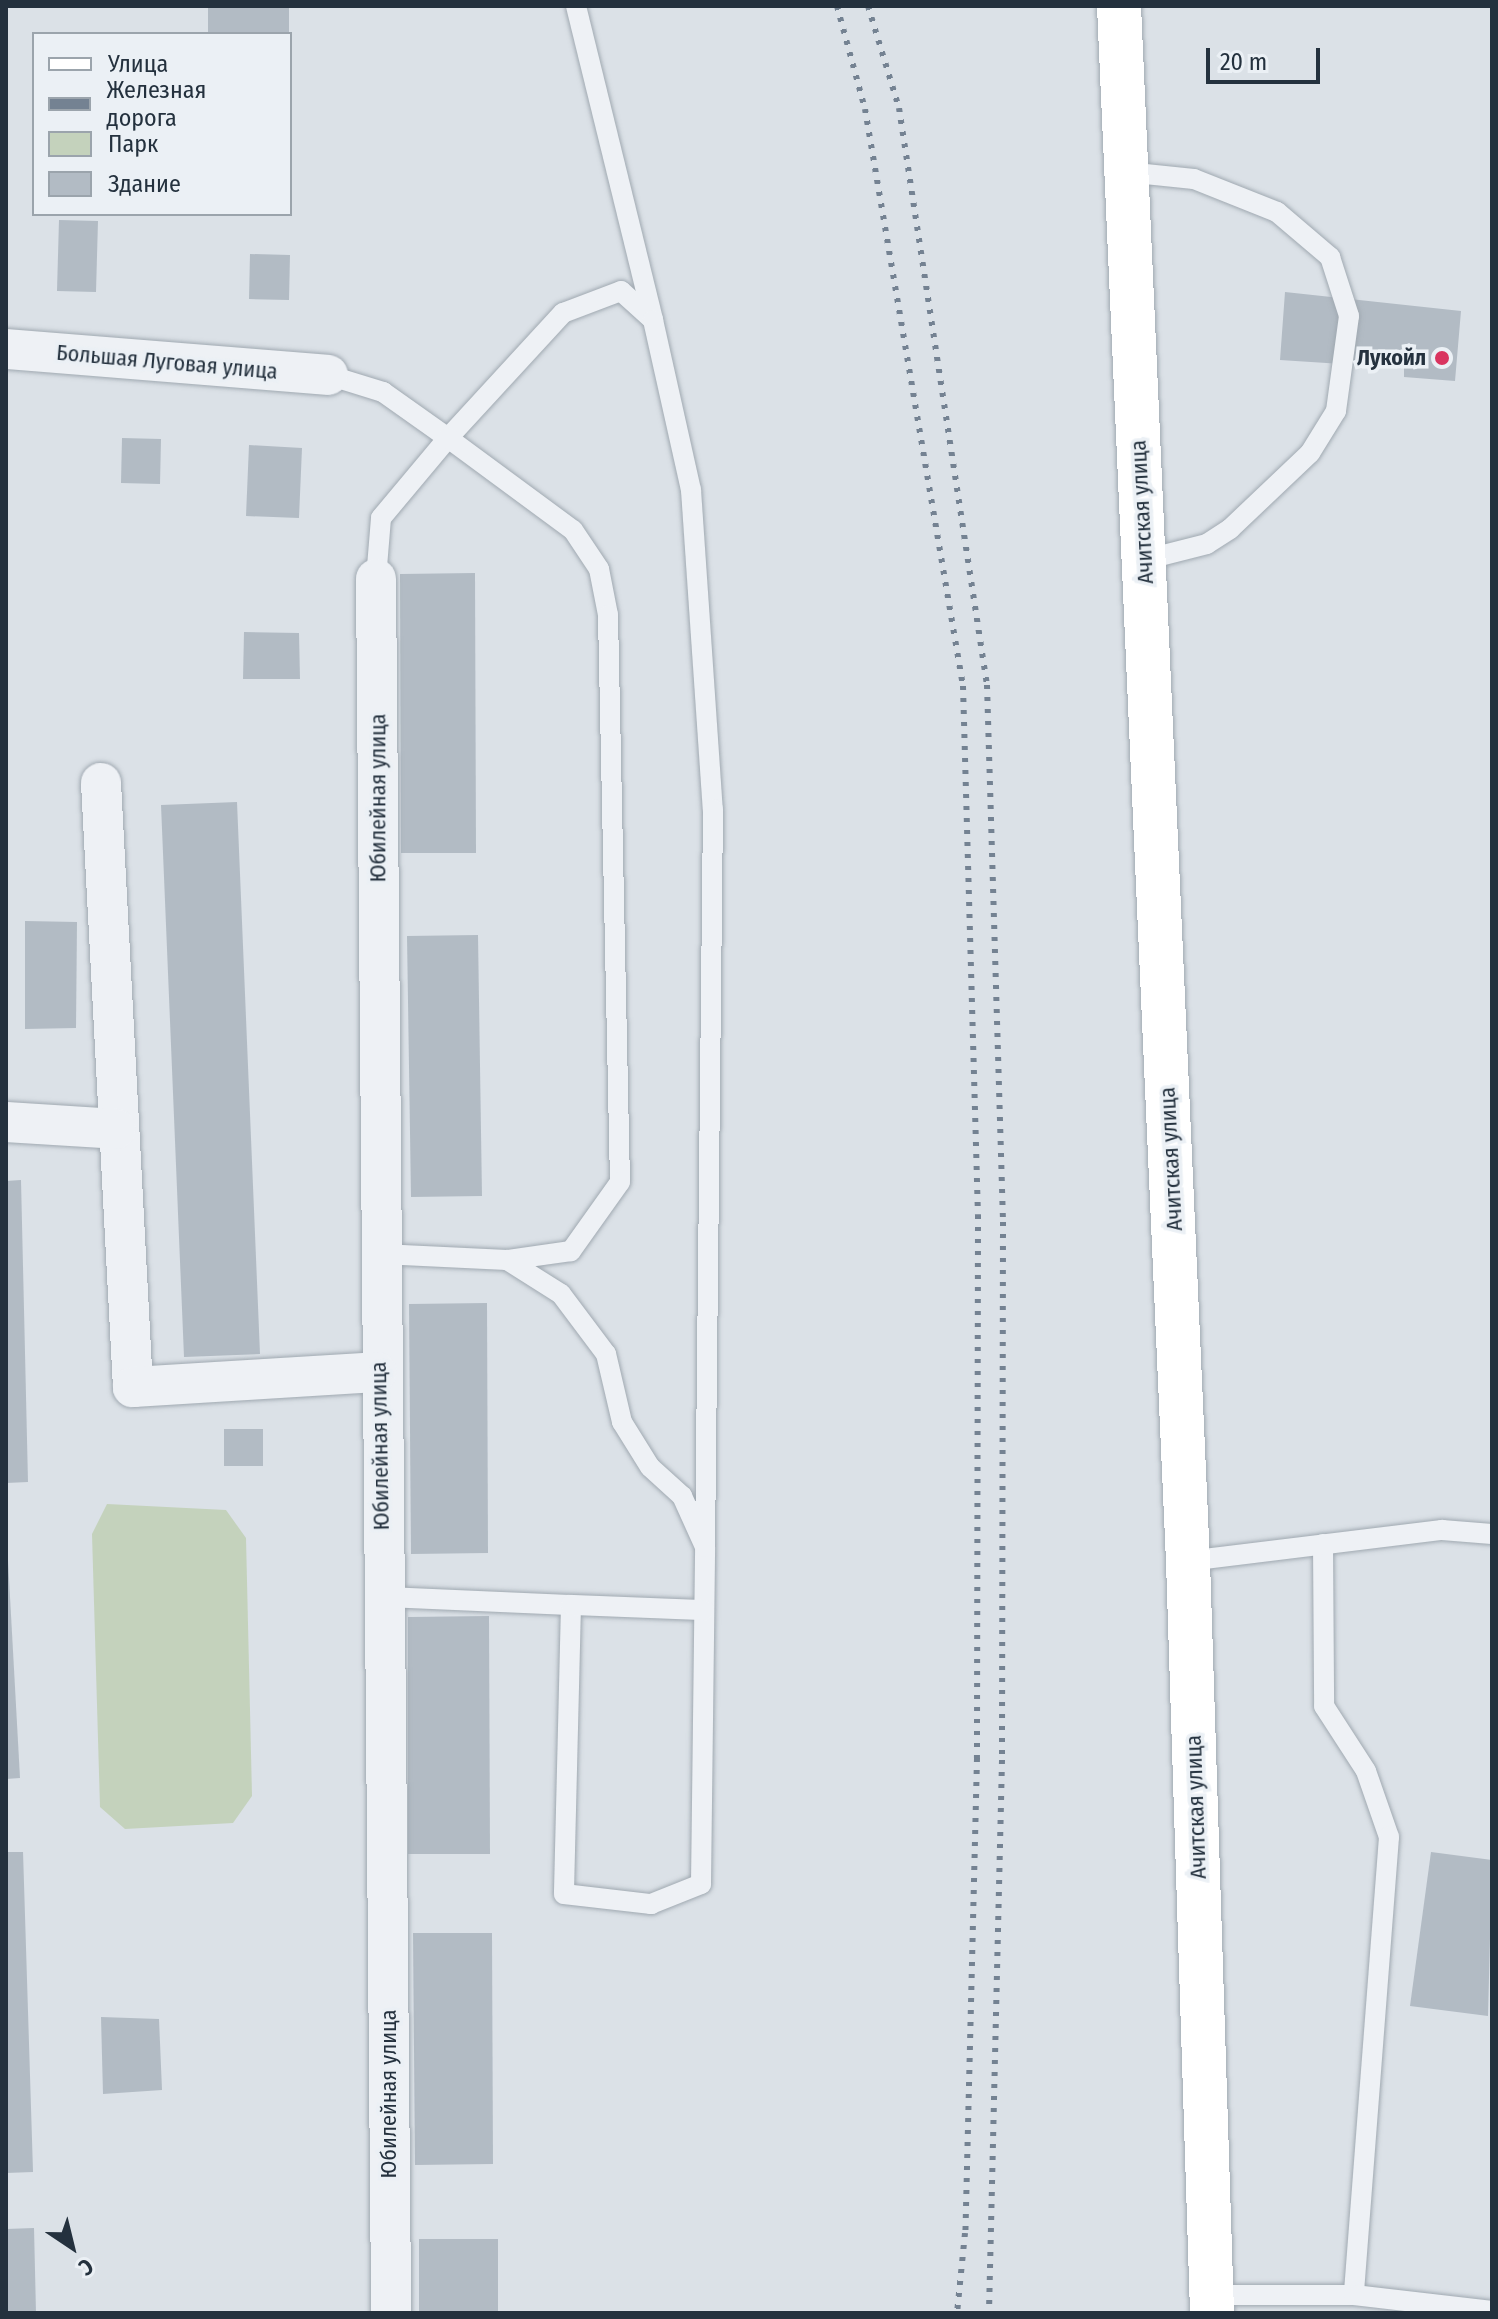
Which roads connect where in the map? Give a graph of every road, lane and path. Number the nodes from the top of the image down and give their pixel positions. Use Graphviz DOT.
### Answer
graph roads {
  1 [pos="576,6"];
  2 [pos="1119,6"];
  3 [pos="1126,172"];
  4 [pos="653,320"];
  5 [pos="6,349"];
  6 [pos="328,375"];
  7 [pos="448,438"];
  8 [pos="1144,560"];
  9 [pos="376,579"];
  10 [pos="101,783"];
  11 [pos="6,1122"];
  12 [pos="116,1129"];
  13 [pos="381,1254"];
  14 [pos="507,1260"];
  15 [pos="377,1372"];
  16 [pos="1492,1534"];
  17 [pos="1323,1544"];
  18 [pos="705,1547"];
  19 [pos="1188,1561"];
  20 [pos="385,1597"];
  21 [pos="571,1605"];
  22 [pos="704,1610"];
  23 [pos="1354,2295"];
  24 [pos="1212,2304"];
  25 [pos="1492,2311"];
  26 [pos="391,2313"];
  1 -- 4 [label="lane"];
  2 -- 3 [label="main road, Ачитская улица"];
  3 -- 8 [label="main road, Ачитская улица"];
  3 -- 8 [label="lane"];
  4 -- 7 [label="lane"];
  4 -- 18 [label="lane"];
  5 -- 6 [label="street, Большая Луговая улица"];
  6 -- 7 [label="lane"];
  7 -- 9 [label="lane"];
  7 -- 14 [label="lane"];
  8 -- 19 [label="main road, Ачитская улица"];
  9 -- 13 [label="street, Юбилейная улица"];
  10 -- 12 [label="street"];
  11 -- 12 [label="street"];
  12 -- 15 [label="street"];
  13 -- 14 [label="lane"];
  13 -- 15 [label="street, Юбилейная улица"];
  14 -- 18 [label="lane"];
  15 -- 20 [label="street, Юбилейная улица"];
  16 -- 17 [label="lane"];
  17 -- 19 [label="lane"];
  17 -- 23 [label="lane"];
  18 -- 22 [label="lane"];
  19 -- 24 [label="main road, Ачитская улица"];
  20 -- 21 [label="lane"];
  20 -- 26 [label="street, Юбилейная улица"];
  21 -- 22 [label="lane"];
  21 -- 22 [label="lane"];
  23 -- 24 [label="lane"];
  23 -- 25 [label="lane"];
}
